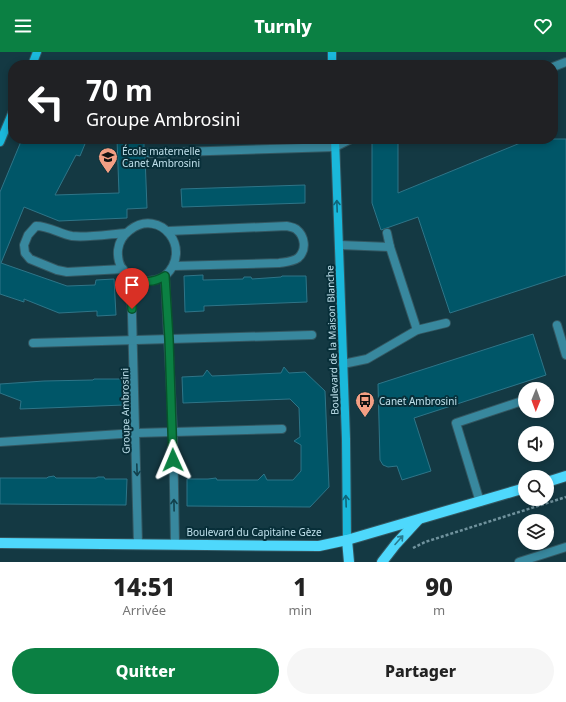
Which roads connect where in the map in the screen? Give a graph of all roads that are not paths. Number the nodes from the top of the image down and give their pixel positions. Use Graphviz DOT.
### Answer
graph roads {
  1 [pos="8,123"];
  2 [pos="0,142"];
  3 [pos="316,144"];
  4 [pos="335,144"];
  5 [pos="149,153"];
  6 [pos="168,231"];
  7 [pos="126,233"];
  8 [pos="388,233"];
  9 [pos="339,245"];
  10 [pos="390,247"];
  11 [pos="174,266"];
  12 [pos="123,269"];
  13 [pos="165,276"];
  14 [pos="132,277"];
  15 [pos="446,323"];
  16 [pos="557,325"];
  17 [pos="417,330"];
  18 [pos="312,335"];
  19 [pos="169,339"];
  20 [pos="133,340"];
  21 [pos="33,343"];
  22 [pos="566,355"];
  23 [pos="343,364"];
  24 [pos="518,402"];
  25 [pos="282,428"];
  26 [pos="173,432"];
  27 [pos="136,433"];
  28 [pos="0,442"];
  29 [pos="566,476"];
  30 [pos="554,480"];
  31 [pos="518,490"];
  32 [pos="480,502"];
  33 [pos="418,520"];
  34 [pos="347,540"];
  35 [pos="0,543"];
  36 [pos="138,544"];
  37 [pos="175,544"];
  38 [pos="566,547"];
  39 [pos="349,562"];
  40 [pos="382,562"];
  41 [pos="519,562"];
  1 -- 2 [label="street"];
  3 -- 5 [label="lane"];
  9 -- 4 [label="street, Boulevard de la Maison Blanche, one-way"];
  6 -- 7 [label="lane"];
  6 -- 11 [label="lane"];
  6 -- 11 [label="lane"];
  7 -- 12 [label="lane"];
  7 -- 12 [label="lane"];
  8 -- 10 [label="lane"];
  9 -- 10 [label="lane"];
  9 -- 23 [label="street, Boulevard de la Maison Blanche"];
  10 -- 17 [label="lane"];
  11 -- 13 [label="lane"];
  12 -- 14 [label="lane"];
  13 -- 14 [label="lane"];
  13 -- 19 [label="lane"];
  14 -- 20 [label="lane, Groupe Ambrosini"];
  15 -- 17 [label="lane"];
  16 -- 22 [label="lane"];
  17 -- 23 [label="lane"];
  18 -- 19 [label="lane"];
  19 -- 20 [label="lane"];
  19 -- 26 [label="lane"];
  20 -- 21 [label="lane"];
  20 -- 27 [label="lane, Groupe Ambrosini"];
  34 -- 23 [label="street, Boulevard de la Maison Blanche, one-way"];
  24 -- 32 [label="lane"];
  25 -- 26 [label="lane"];
  26 -- 27 [label="lane"];
  37 -- 26 [label="lane, one-way"];
  27 -- 28 [label="lane"];
  27 -- 36 [label="lane, Groupe Ambrosini, one-way"];
  29 -- 30 [label="main road"];
  31 -- 32 [label="main road, Boulevard du Capitaine Gèze"];
  32 -- 33 [label="main road, Boulevard du Capitaine Gèze"];
  33 -- 34 [label="main road, Boulevard du Capitaine Gèze"];
  40 -- 33 [label="main road, one-way"];
  34 -- 37 [label="main road, Boulevard du Capitaine Gèze"];
  34 -- 39 [label="main road"];
  35 -- 36 [label="main road, Boulevard du Capitaine Gèze"];
  36 -- 37 [label="main road, Boulevard du Capitaine Gèze"];
  38 -- 41 [label="lane"];
}
